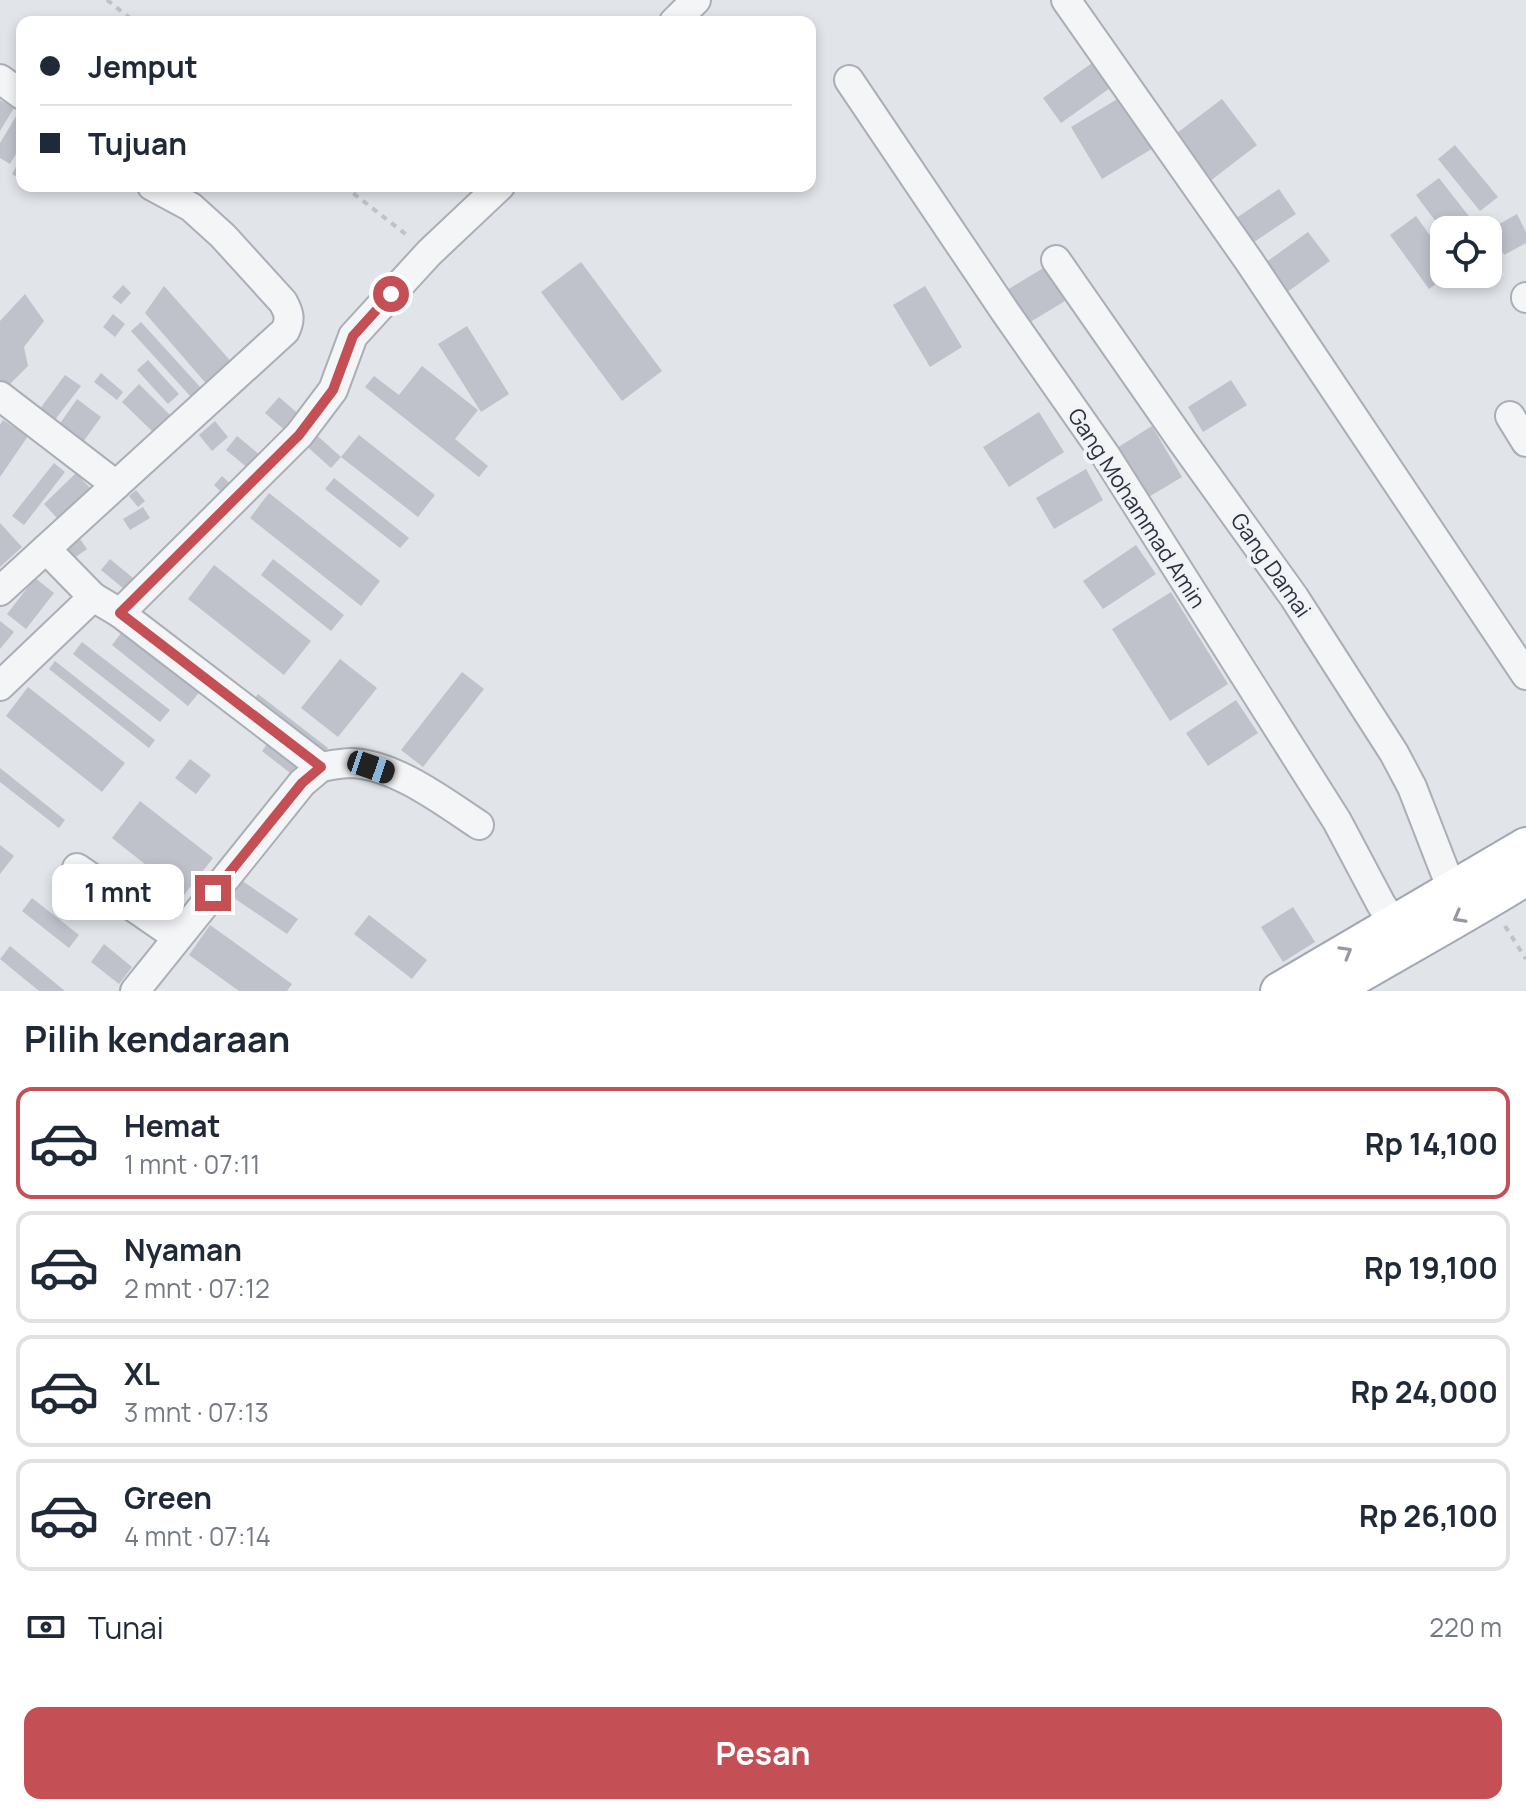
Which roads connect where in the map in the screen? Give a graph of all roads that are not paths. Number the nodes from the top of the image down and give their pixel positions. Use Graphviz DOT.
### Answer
graph roads {
  1 [pos="1066,0"];
  2 [pos="849,80"];
  3 [pos="163,192"];
  4 [pos="494,192"];
  5 [pos="1056,260"];
  6 [pos="0,396"];
  7 [pos="1510,416"];
  8 [pos="1526,442"];
  9 [pos="116,485"];
  10 [pos="46,549"];
  11 [pos="0,591"];
  12 [pos="93,597"];
  13 [pos="120,613"];
  14 [pos="1526,675"];
  15 [pos="0,686"];
  16 [pos="321,767"];
  17 [pos="479,825"];
  18 [pos="1526,846"];
  19 [pos="77,868"];
  20 [pos="1526,877"];
  21 [pos="1452,890"];
  22 [pos="1401,934"];
  23 [pos="177,937"];
  24 [pos="135,991"];
  25 [pos="1279,991"];
  26 [pos="1331,991"];
  1 -- 14 [label="street"];
  2 -- 22 [label="street, Gang Mohammad Amin"];
  3 -- 9 [label="street"];
  4 -- 13 [label="street"];
  5 -- 21 [label="street, Gang Damai"];
  6 -- 9 [label="street"];
  7 -- 8 [label="street"];
  9 -- 10 [label="street"];
  10 -- 11 [label="street"];
  10 -- 12 [label="street"];
  12 -- 13 [label="street"];
  12 -- 15 [label="street"];
  13 -- 16 [label="street"];
  16 -- 17 [label="street"];
  16 -- 23 [label="street"];
  18 -- 21 [label="main road"];
  19 -- 23 [label="street"];
  20 -- 22 [label="main road, one-way"];
  21 -- 22 [label="main road"];
  25 -- 22 [label="main road, one-way"];
  22 -- 26 [label="main road"];
  23 -- 24 [label="street"];
}
